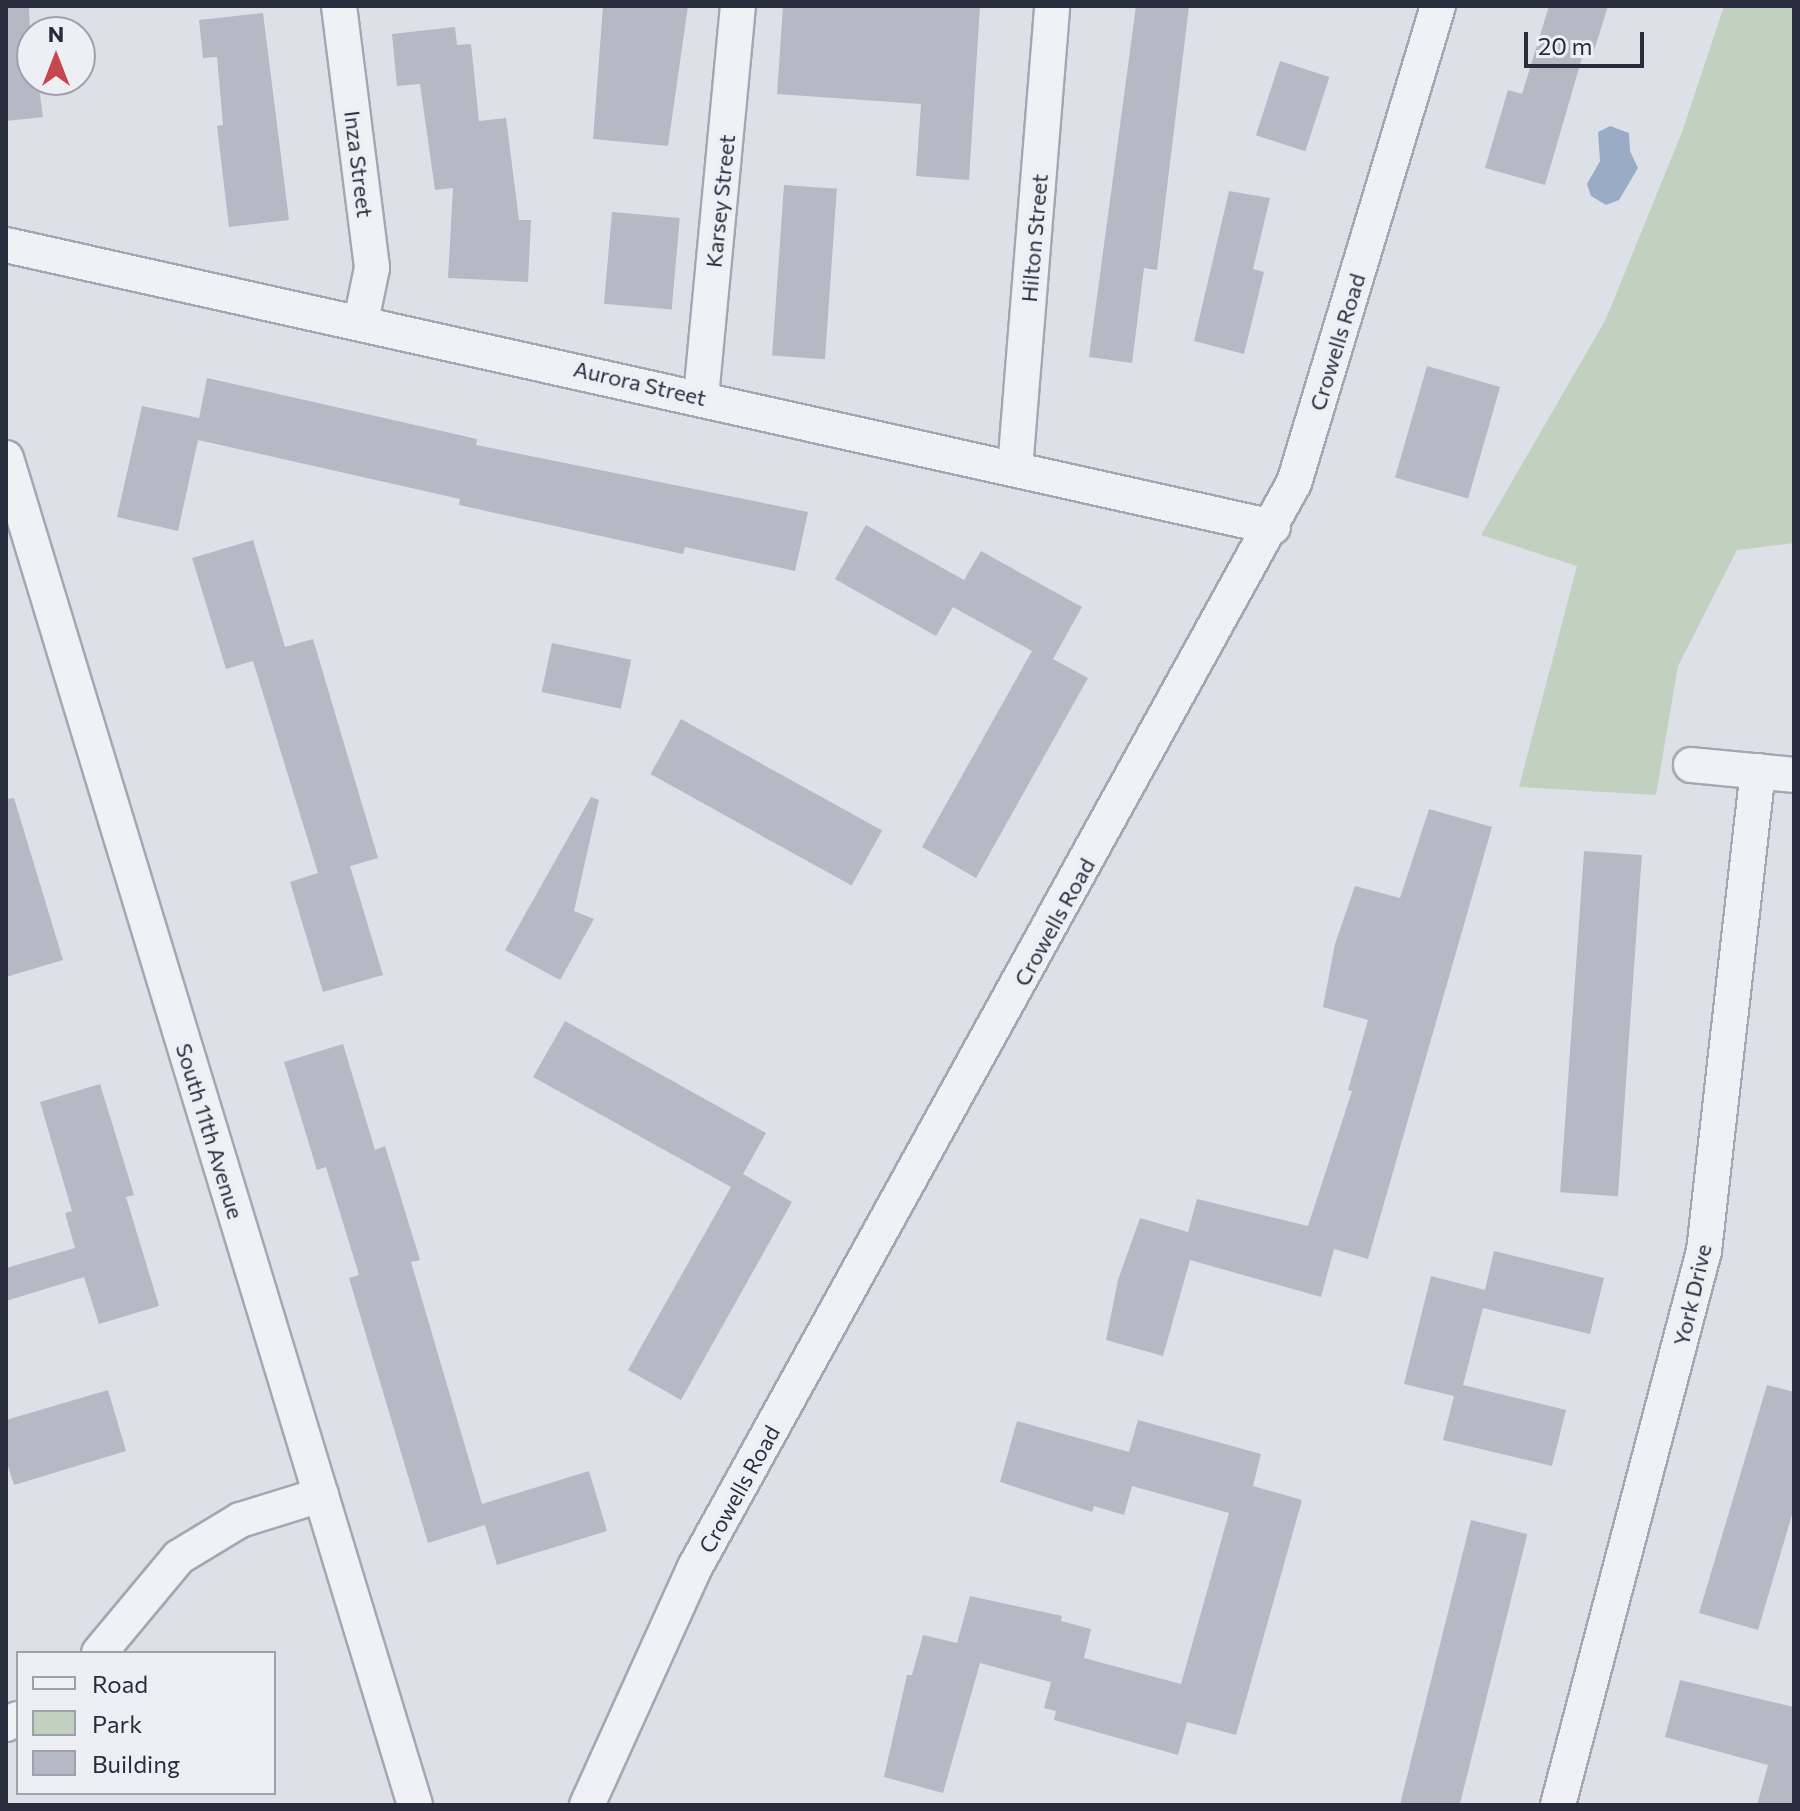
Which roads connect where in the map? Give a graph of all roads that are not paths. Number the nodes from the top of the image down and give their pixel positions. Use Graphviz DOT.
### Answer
graph roads {
  1 [pos="339,6"];
  2 [pos="738,6"];
  3 [pos="1052,6"];
  4 [pos="1438,6"];
  5 [pos="6,245"];
  6 [pos="361,321"];
  7 [pos="701,397"];
  8 [pos="6,458"];
  9 [pos="1015,469"];
  10 [pos="1273,527"];
  11 [pos="1691,765"];
  12 [pos="1758,771"];
  13 [pos="1794,775"];
  14 [pos="321,1495"];
  15 [pos="101,1651"];
  16 [pos="415,1805"];
  17 [pos="587,1805"];
  18 [pos="1558,1805"];
  1 -- 6 [label="street, Inza Street"];
  2 -- 7 [label="street, Karsey Street"];
  3 -- 9 [label="street, Hilton Street"];
  4 -- 10 [label="street, Crowells Road"];
  5 -- 6 [label="street, Aurora Street"];
  6 -- 7 [label="street, Aurora Street"];
  7 -- 9 [label="street, Aurora Street"];
  8 -- 14 [label="street, South 11th Avenue"];
  9 -- 10 [label="street, Aurora Street"];
  10 -- 17 [label="street, Crowells Road"];
  11 -- 12 [label="street"];
  12 -- 13 [label="street"];
  12 -- 18 [label="street, York Drive"];
  14 -- 15 [label="street"];
  14 -- 16 [label="street, South 11th Avenue"];
}
